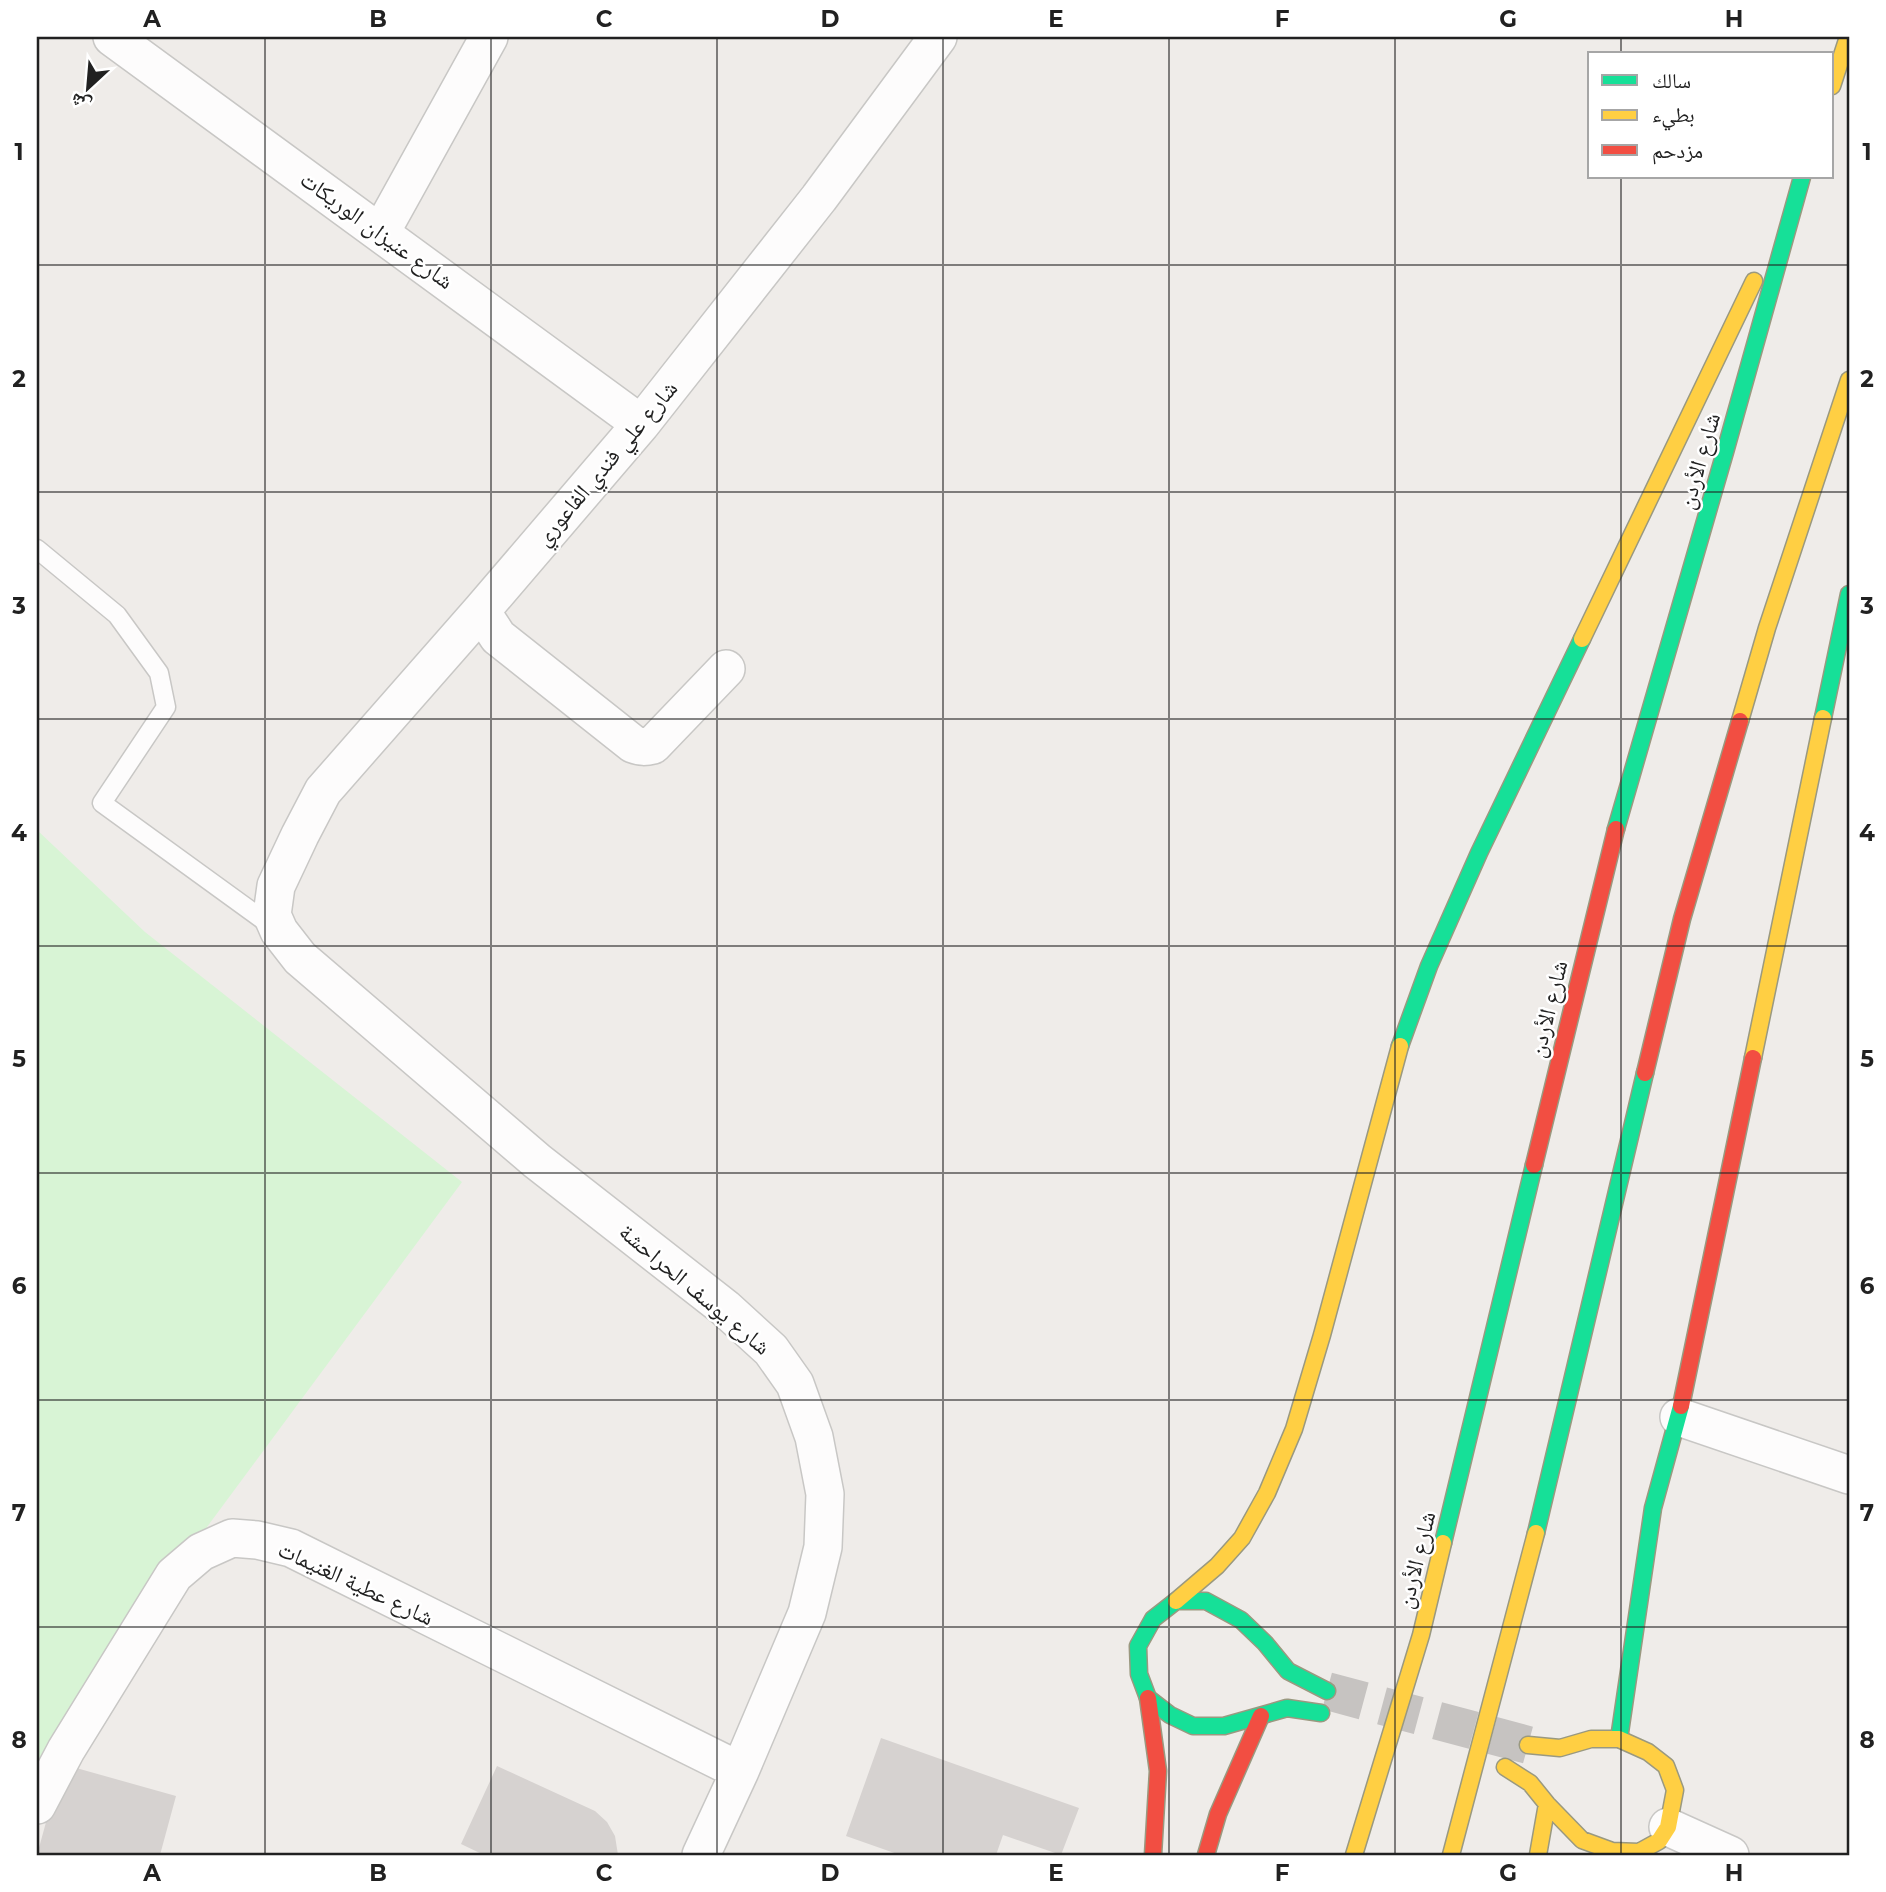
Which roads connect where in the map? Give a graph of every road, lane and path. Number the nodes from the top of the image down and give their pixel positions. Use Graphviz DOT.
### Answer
graph roads {
  1 [pos="489,37"];
  2 [pos="938,37"];
  3 [pos="1848,37"];
  4 [pos="128,40"];
  5 [pos="1834,80"];
  6 [pos="1800,184"];
  7 [pos="381,232"];
  8 [pos="1849,380"];
  9 [pos="641,424"];
  10 [pos="37,549"];
  11 [pos="1849,594"];
  12 [pos="481,611"];
  13 [pos="726,669"];
  14 [pos="279,931"];
  15 [pos="1679,1417"];
  16 [pos="1849,1475"];
  17 [pos="1176,1601"];
  18 [pos="1327,1691"];
  19 [pos="1148,1698"];
  20 [pos="1321,1713"];
  21 [pos="1261,1716"];
  22 [pos="1619,1739"];
  23 [pos="1528,1745"];
  24 [pos="1505,1766"];
  25 [pos="740,1770"];
  26 [pos="1547,1804"];
  27 [pos="37,1805"];
  28 [pos="1668,1827"];
  29 [pos="1638,1853"];
  30 [pos="701,1855"];
  31 [pos="1153,1855"];
  32 [pos="1206,1855"];
  33 [pos="1354,1855"];
  34 [pos="1451,1855"];
  35 [pos="1538,1855"];
  36 [pos="1730,1855"];
  1 -- 7 [label="street"];
  2 -- 9 [label="street, شارع علي فندي الفاعوري"];
  3 -- 5 [label="main road"];
  4 -- 7 [label="street, شارع عنيزان الوريكات"];
  6 -- 17 [label="main road"];
  6 -- 33 [label="main road, شارع الأردن"];
  7 -- 9 [label="street, شارع عنيزان الوريكات"];
  8 -- 34 [label="main road"];
  9 -- 12 [label="street, شارع علي فندي الفاعوري"];
  10 -- 14 [label="lane"];
  11 -- 15 [label="main road"];
  12 -- 13 [label="street"];
  12 -- 14 [label="street, شارع علي فندي الفاعوري"];
  14 -- 25 [label="street, شارع يوسف الحراحشة"];
  15 -- 16 [label="street"];
  15 -- 22 [label="main road"];
  17 -- 18 [label="main road"];
  17 -- 19 [label="main road"];
  19 -- 21 [label="main road"];
  19 -- 31 [label="main road"];
  20 -- 21 [label="main road"];
  21 -- 32 [label="main road"];
  22 -- 23 [label="main road"];
  22 -- 28 [label="main road"];
  24 -- 26 [label="main road"];
  25 -- 27 [label="street, شارع عطية الغنيمات"];
  25 -- 30 [label="street, شارع يوسف الحراحشة"];
  26 -- 29 [label="main road"];
  26 -- 35 [label="main road"];
  28 -- 29 [label="main road"];
  28 -- 36 [label="street"];
}
